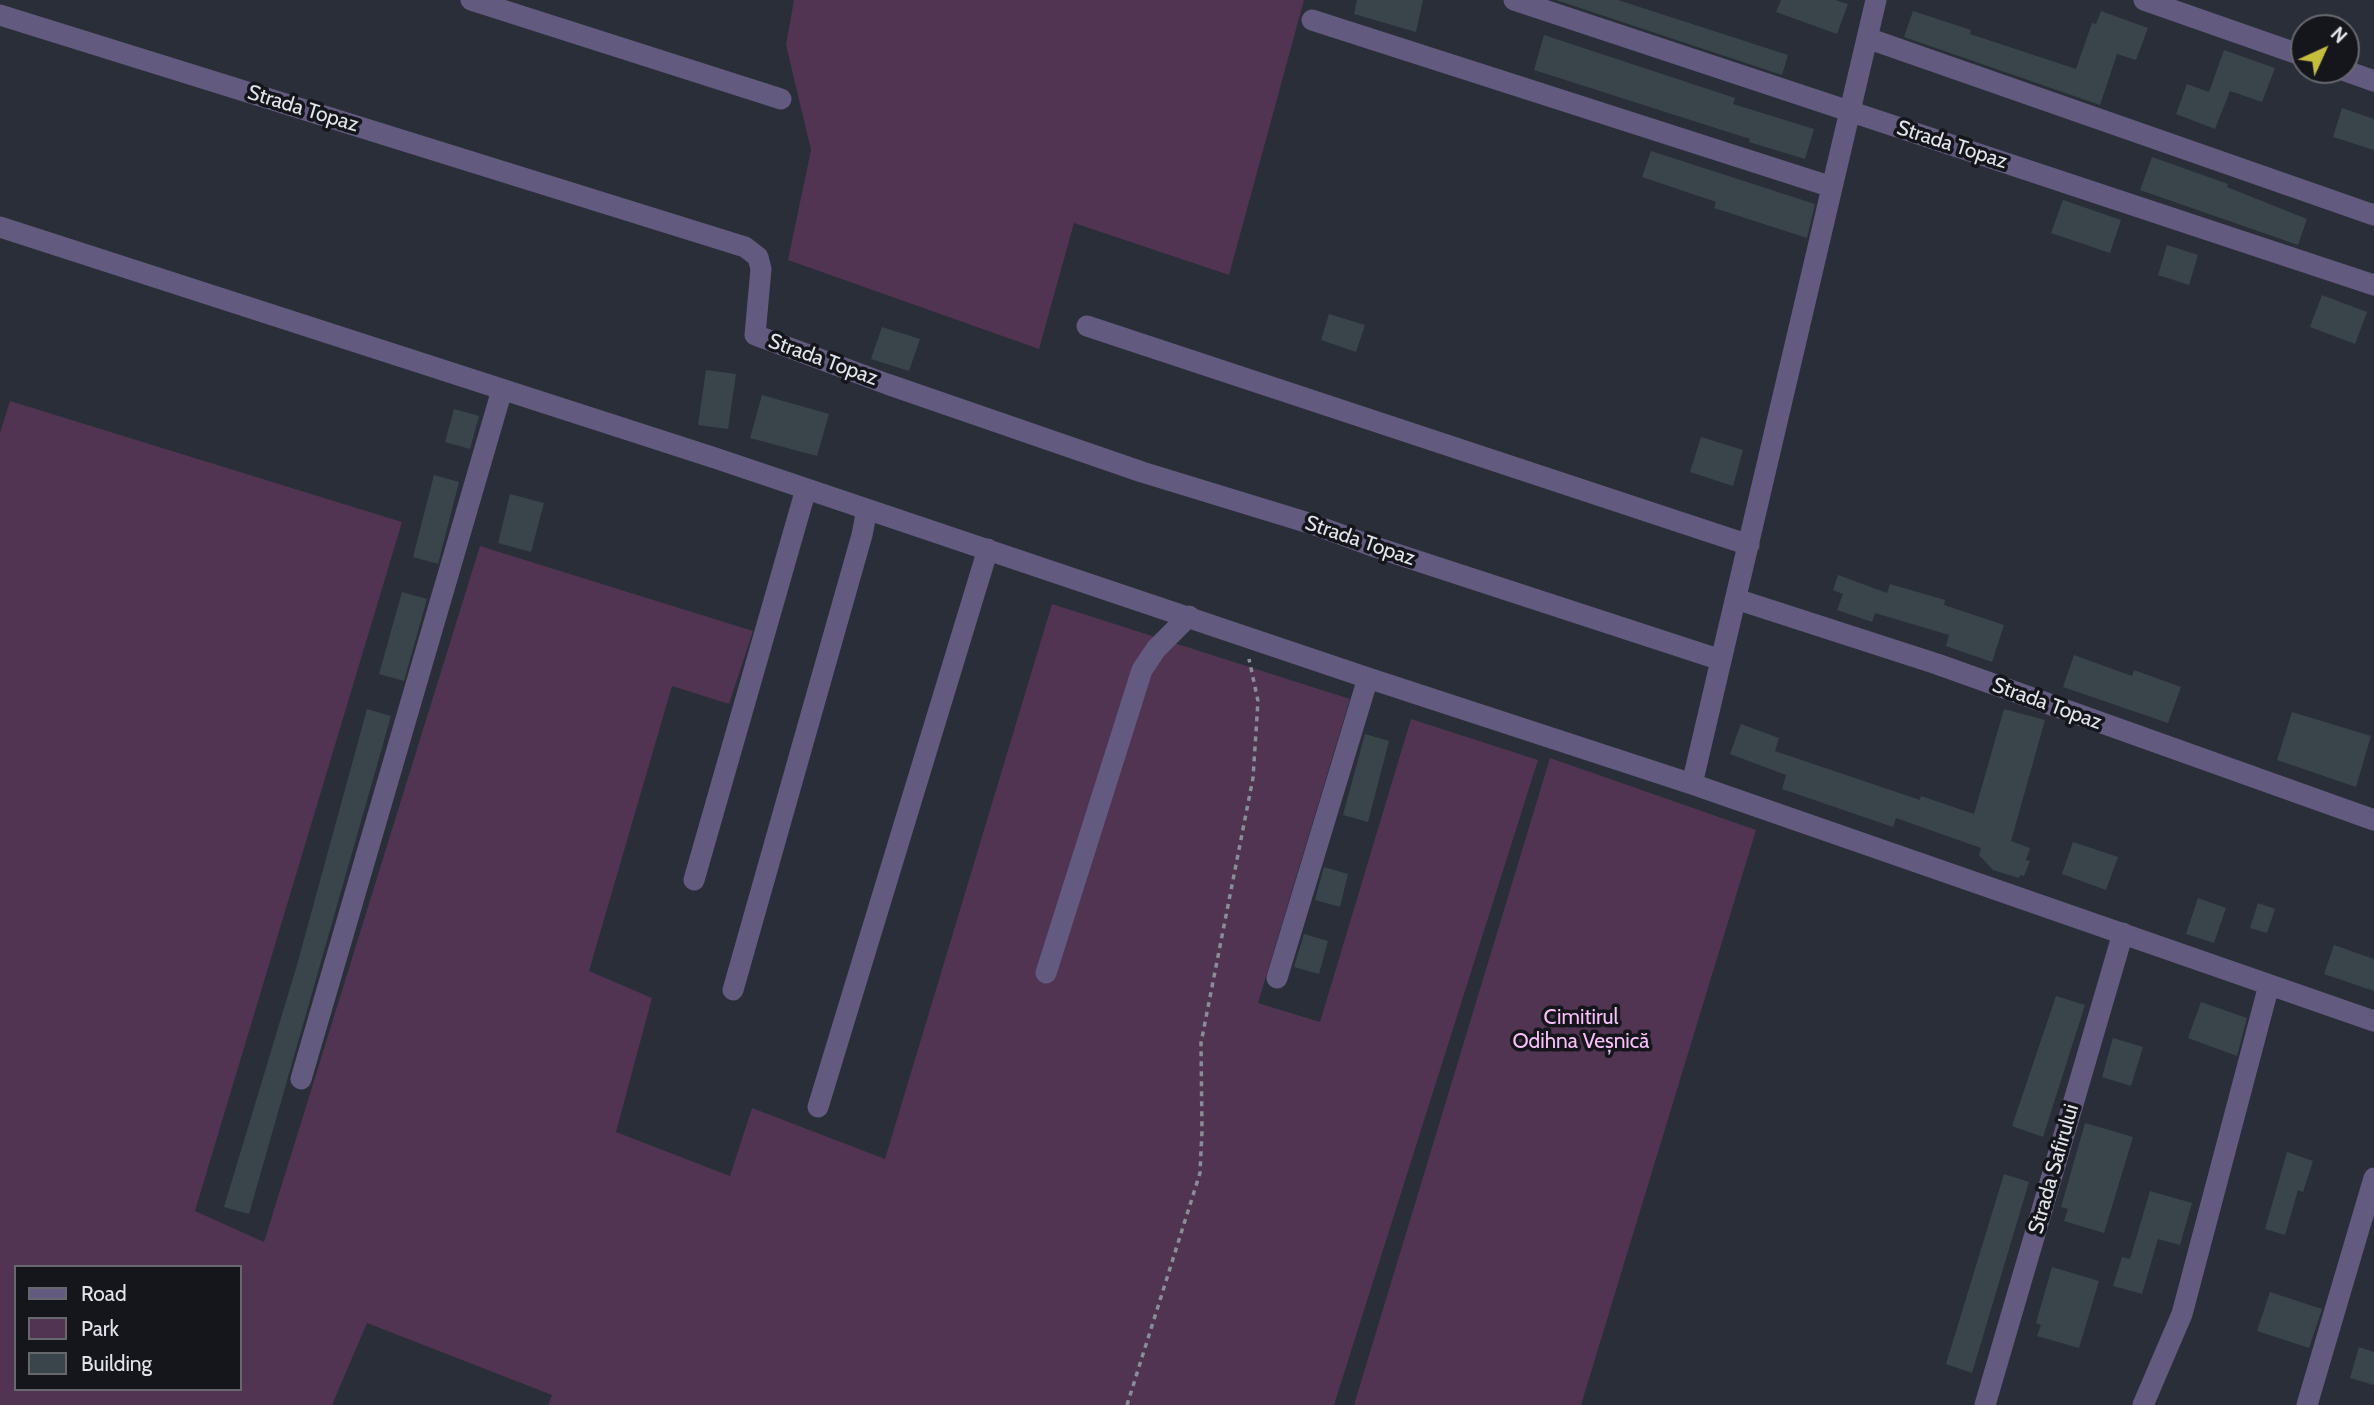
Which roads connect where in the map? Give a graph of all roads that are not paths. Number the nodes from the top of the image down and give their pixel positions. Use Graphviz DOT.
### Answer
graph roads {
  1 [pos="471,0"];
  2 [pos="1514,0"];
  3 [pos="1876,0"];
  4 [pos="2144,0"];
  5 [pos="0,15"];
  6 [pos="1312,20"];
  7 [pos="1867,38"];
  8 [pos="2290,51"];
  9 [pos="780,99"];
  10 [pos="1850,111"];
  11 [pos="1832,187"];
  12 [pos="2374,215"];
  13 [pos="0,228"];
  14 [pos="2374,285"];
  15 [pos="1087,326"];
  16 [pos="502,390"];
  17 [pos="806,489"];
  18 [pos="867,509"];
  19 [pos="1749,545"];
  20 [pos="988,550"];
  21 [pos="1736,599"];
  22 [pos="1189,616"];
  23 [pos="1721,660"];
  24 [pos="1368,678"];
  25 [pos="1692,784"];
  26 [pos="2365,817"];
  27 [pos="694,880"];
  28 [pos="2123,933"];
  29 [pos="1046,973"];
  30 [pos="1277,978"];
  31 [pos="2269,985"];
  32 [pos="733,990"];
  33 [pos="2374,1021"];
  34 [pos="301,1079"];
  35 [pos="818,1107"];
  36 [pos="2374,1178"];
  37 [pos="1985,1405"];
  38 [pos="2143,1405"];
  39 [pos="2307,1405"];
  1 -- 9 [label="street"];
  2 -- 10 [label="street, Strada Topaz"];
  3 -- 7 [label="street"];
  4 -- 8 [label="street"];
  5 -- 23 [label="street, Strada Topaz"];
  6 -- 11 [label="street"];
  7 -- 10 [label="street"];
  7 -- 12 [label="street"];
  10 -- 11 [label="street"];
  10 -- 14 [label="street, Strada Topaz"];
  11 -- 19 [label="street"];
  13 -- 16 [label="street"];
  15 -- 19 [label="street"];
  16 -- 17 [label="street"];
  16 -- 34 [label="street"];
  17 -- 18 [label="street"];
  17 -- 27 [label="street"];
  18 -- 20 [label="street"];
  18 -- 32 [label="street"];
  19 -- 21 [label="street"];
  20 -- 22 [label="street"];
  20 -- 35 [label="street"];
  21 -- 23 [label="street"];
  21 -- 26 [label="street, Strada Topaz"];
  22 -- 24 [label="street"];
  22 -- 29 [label="street"];
  23 -- 25 [label="street"];
  24 -- 25 [label="street"];
  24 -- 30 [label="street"];
  25 -- 28 [label="street"];
  28 -- 31 [label="street"];
  28 -- 37 [label="street, Strada Safirului"];
  31 -- 33 [label="street"];
  31 -- 38 [label="street"];
  36 -- 39 [label="street"];
}
